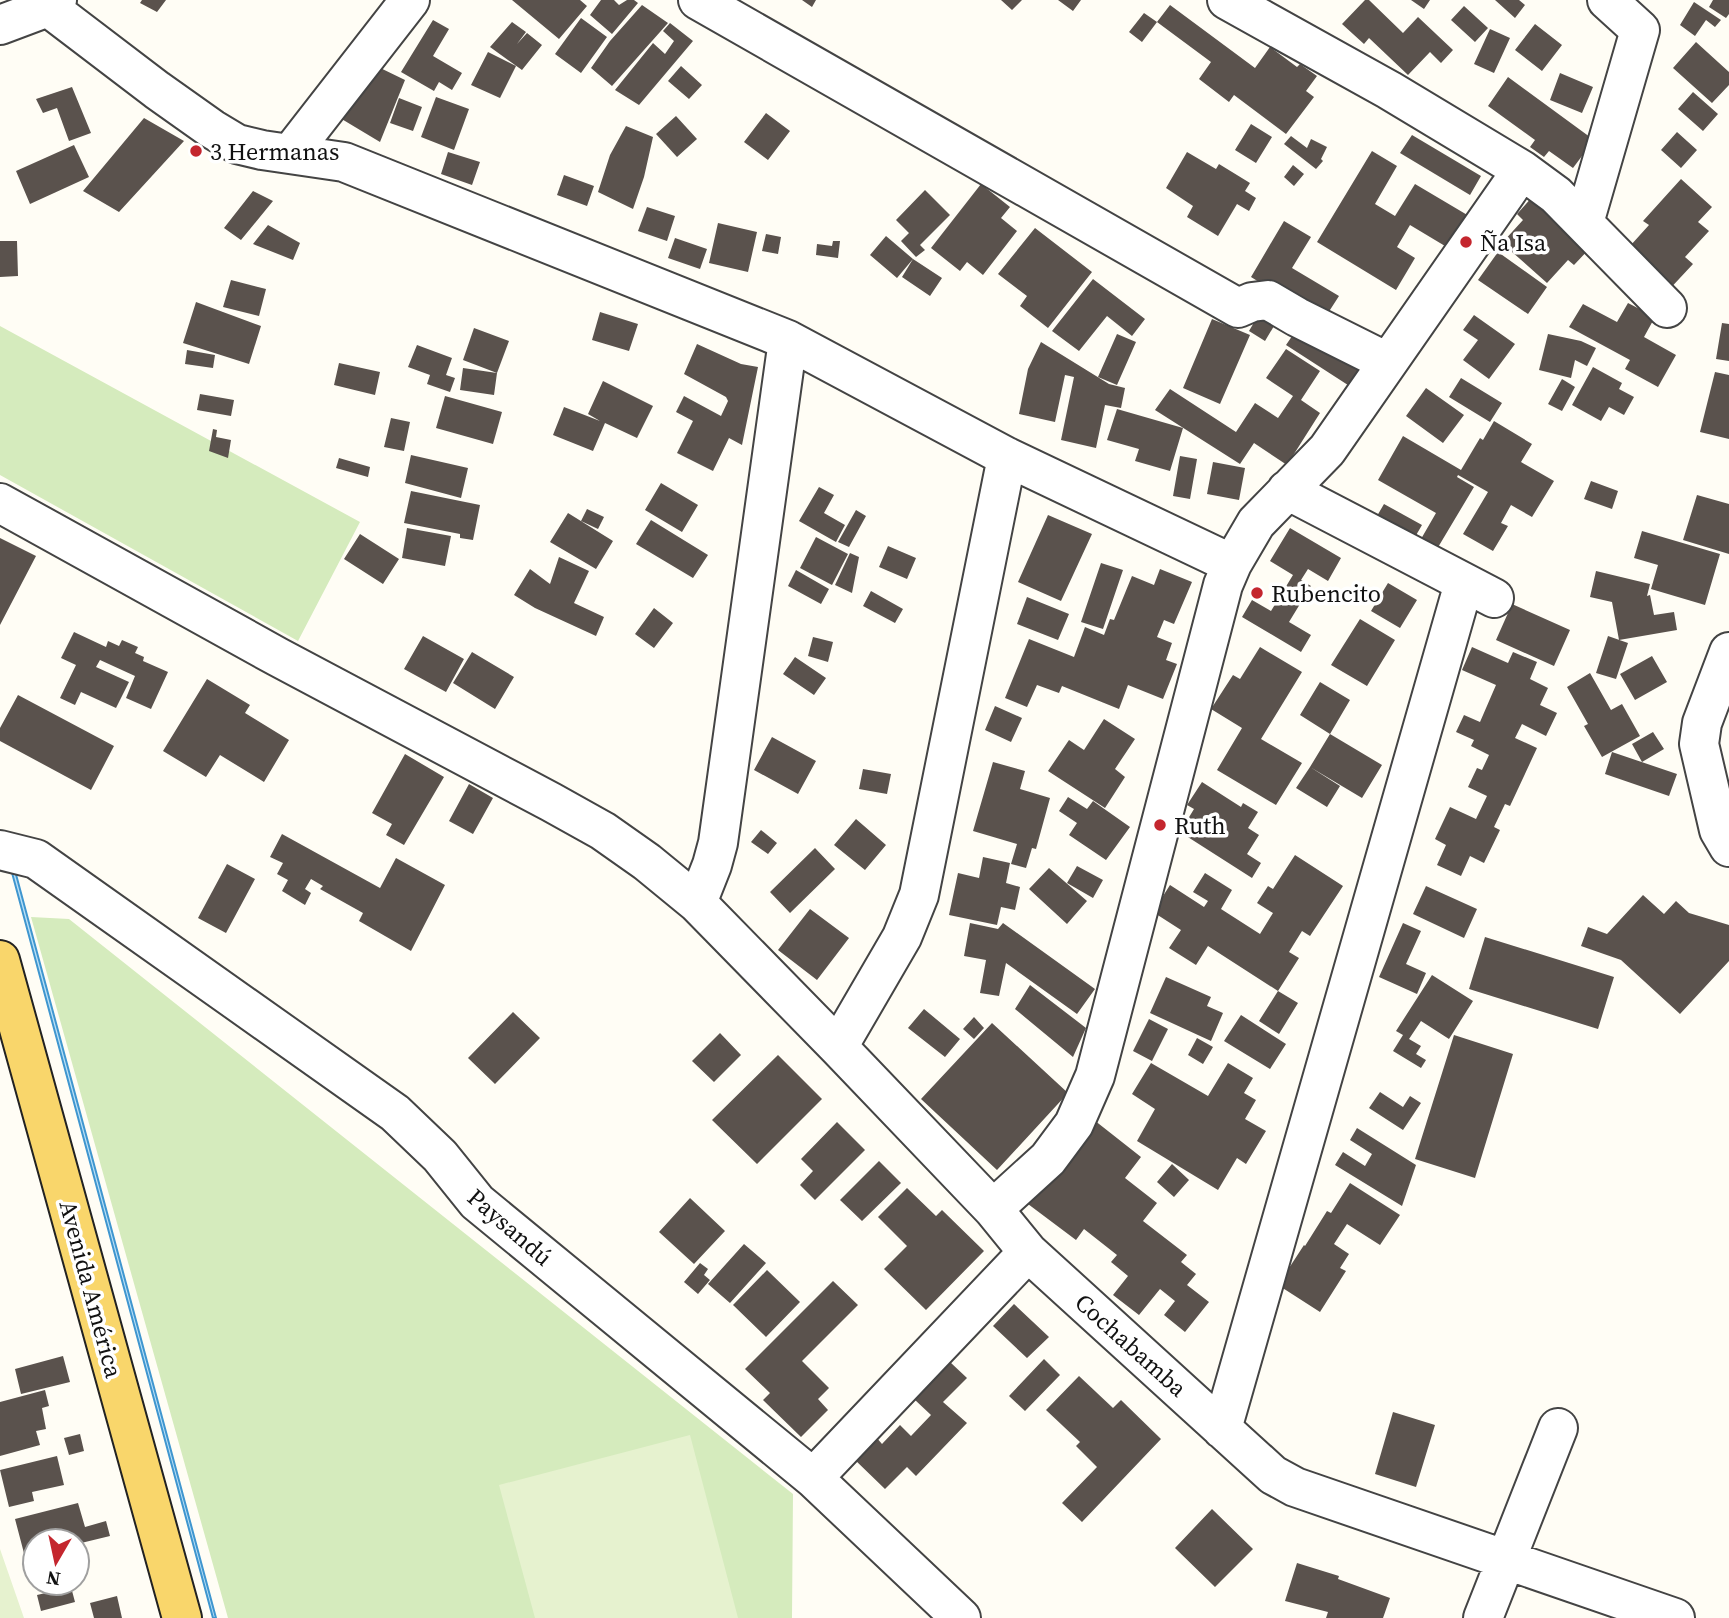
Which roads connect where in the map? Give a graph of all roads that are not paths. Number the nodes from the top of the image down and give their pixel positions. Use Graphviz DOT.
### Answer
graph roads {
  1 [pos="410,0"];
  2 [pos="698,0"];
  3 [pos="1227,0"];
  4 [pos="1607,0"];
  5 [pos="53,4"];
  6 [pos="0,25"];
  7 [pos="291,153"];
  8 [pos="1522,170"];
  9 [pos="1584,223"];
  10 [pos="1667,308"];
  11 [pos="788,340"];
  12 [pos="1387,362"];
  13 [pos="1007,457"];
  14 [pos="1287,490"];
  15 [pos="0,503"];
  16 [pos="1232,564"];
  17 [pos="1729,652"];
  18 [pos="1729,847"];
  19 [pos="0,850"];
  20 [pos="697,903"];
  21 [pos="0,960"];
  22 [pos="838,1046"];
  23 [pos="993,1209"];
  24 [pos="1028,1252"];
  25 [pos="1558,1428"];
  26 [pos="1222,1429"];
  27 [pos="813,1478"];
  28 [pos="1504,1560"];
  29 [pos="182,1618"];
  30 [pos="961,1618"];
  31 [pos="1483,1618"];
  32 [pos="1675,1618"];
  1 -- 7 [label="street"];
  2 -- 12 [label="street"];
  3 -- 8 [label="street"];
  4 -- 9 [label="street"];
  5 -- 6 [label="street"];
  5 -- 7 [label="street"];
  7 -- 11 [label="street"];
  8 -- 9 [label="street"];
  8 -- 12 [label="street"];
  9 -- 10 [label="street"];
  11 -- 13 [label="street"];
  11 -- 20 [label="street"];
  12 -- 14 [label="street"];
  13 -- 16 [label="street"];
  13 -- 22 [label="street"];
  14 -- 16 [label="street"];
  14 -- 26 [label="street"];
  15 -- 20 [label="street, Cochabamba"];
  16 -- 23 [label="street"];
  17 -- 18 [label="street"];
  19 -- 27 [label="street, Paysandú"];
  20 -- 22 [label="street, Cochabamba"];
  21 -- 29 [label="main road, Avenida América"];
  22 -- 23 [label="street, Cochabamba"];
  23 -- 24 [label="street, Cochabamba"];
  24 -- 26 [label="street, Cochabamba"];
  24 -- 27 [label="street"];
  25 -- 28 [label="street"];
  26 -- 28 [label="street, Cochabamba"];
  27 -- 30 [label="street, Paysandú"];
  28 -- 31 [label="street"];
  28 -- 32 [label="street, Cochabamba"];
}
